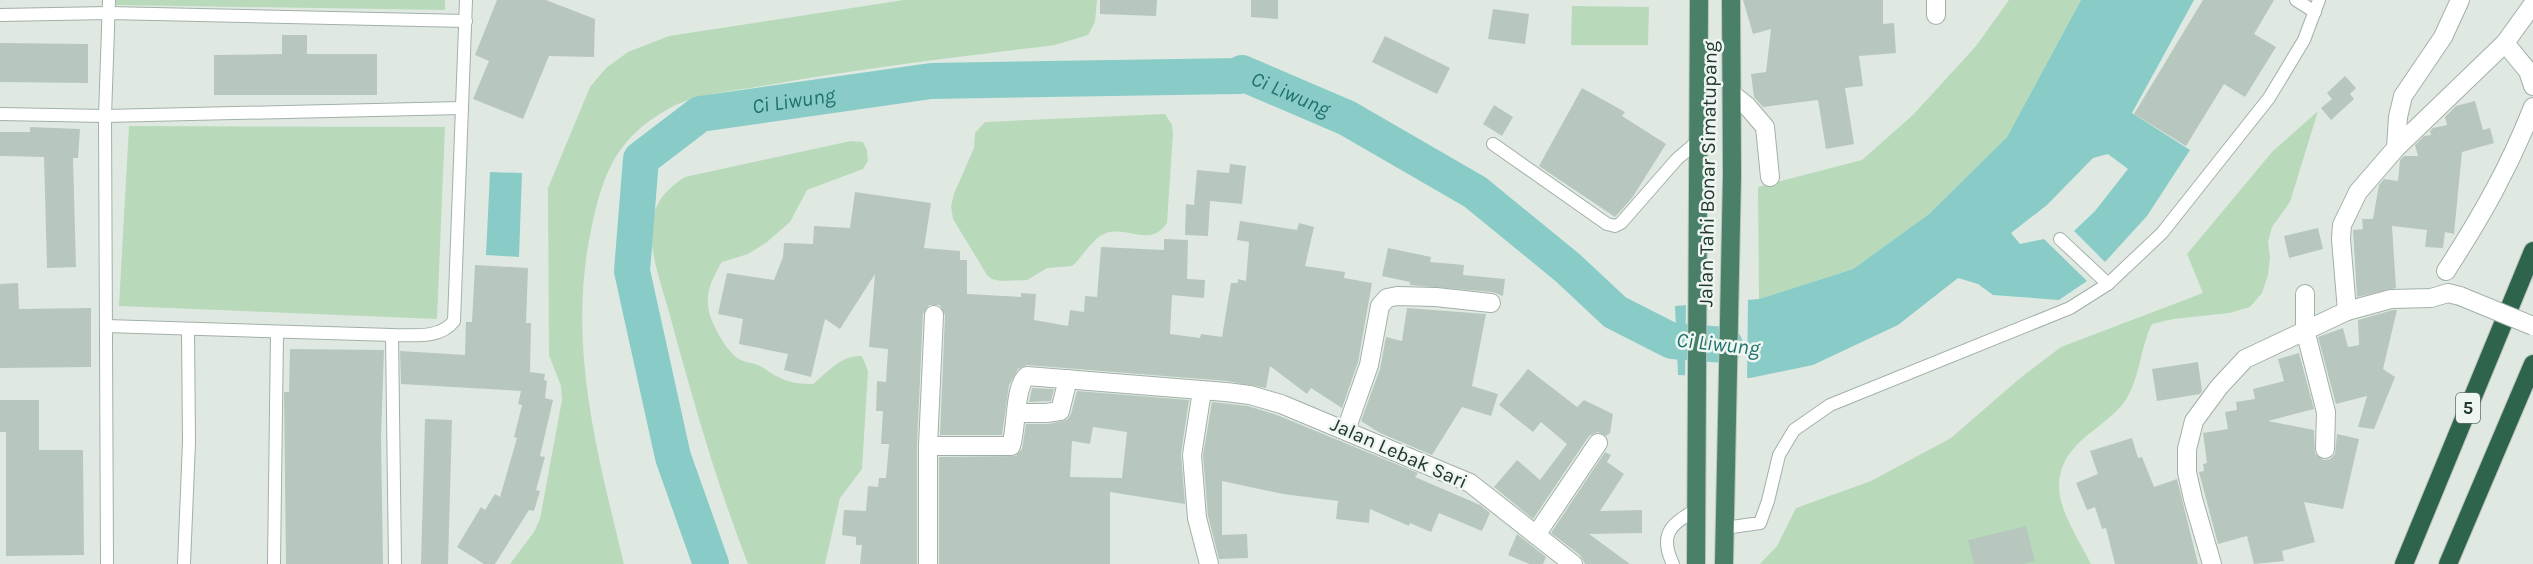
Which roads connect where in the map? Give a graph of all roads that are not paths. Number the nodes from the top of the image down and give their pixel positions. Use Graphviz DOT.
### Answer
graph roads {
  1 [pos="109,0"];
  2 [pos="466,0"];
  3 [pos="1699,0"];
  4 [pos="1731,0"];
  5 [pos="2296,0"];
  6 [pos="2460,0"];
  7 [pos="2533,4"];
  8 [pos="2317,6"];
  9 [pos="109,13"];
  10 [pos="0,15"];
  11 [pos="466,21"];
  12 [pos="2505,43"];
  13 [pos="2533,86"];
  14 [pos="1732,94"];
  15 [pos="2533,107"];
  16 [pos="462,108"];
  17 [pos="0,114"];
  18 [pos="105,116"];
  19 [pos="1698,141"];
  20 [pos="1493,144"];
  21 [pos="2396,148"];
  22 [pos="1770,177"];
  23 [pos="2060,240"];
  24 [pos="2533,251"];
  25 [pos="2446,271"];
  26 [pos="2108,284"];
  27 [pos="2305,294"];
  28 [pos="1491,303"];
  29 [pos="2347,311"];
  30 [pos="934,315"];
  31 [pos="106,326"];
  32 [pos="2533,326"];
  33 [pos="188,330"];
  34 [pos="2305,330"];
  35 [pos="277,332"];
  36 [pos="392,335"];
  37 [pos="2533,364"];
  38 [pos="1068,378"];
  39 [pos="1202,391"];
  40 [pos="1017,413"];
  41 [pos="1346,430"];
  42 [pos="1598,443"];
  43 [pos="928,446"];
  44 [pos="2325,449"];
  45 [pos="1697,509"];
  46 [pos="1725,528"];
  47 [pos="1536,534"];
  48 [pos="107,564"];
  49 [pos="184,564"];
  50 [pos="274,564"];
  51 [pos="394,564"];
  52 [pos="928,564"];
  53 [pos="1209,564"];
  54 [pos="1573,564"];
  55 [pos="1673,564"];
  56 [pos="1696,564"];
  57 [pos="1724,564"];
  58 [pos="2212,564"];
  59 [pos="2404,564"];
  60 [pos="2448,564"];
  1 -- 9 [label="lane"];
  2 -- 11 [label="lane"];
  3 -- 19 [label="highway, Jalan Tahi Bonar Simatupang"];
  4 -- 14 [label="highway, Jalan Tahi Bonar Simatupang"];
  5 -- 8 [label="lane"];
  6 -- 21 [label="street"];
  7 -- 12 [label="street"];
  8 -- 26 [label="lane"];
  9 -- 10 [label="lane"];
  9 -- 11 [label="lane"];
  9 -- 18 [label="lane"];
  11 -- 16 [label="lane"];
  12 -- 13 [label="street"];
  12 -- 21 [label="street"];
  14 -- 22 [label="street"];
  14 -- 46 [label="highway, Jalan Tahi Bonar Simatupang"];
  15 -- 25 [label="street"];
  16 -- 18 [label="lane"];
  16 -- 36 [label="lane"];
  17 -- 18 [label="lane"];
  18 -- 31 [label="lane"];
  19 -- 20 [label="lane"];
  19 -- 45 [label="highway, Jalan Tahi Bonar Simatupang"];
  21 -- 29 [label="street"];
  23 -- 26 [label="lane"];
  24 -- 59 [label="highway, 5"];
  26 -- 46 [label="lane"];
  27 -- 34 [label="street"];
  28 -- 41 [label="street"];
  29 -- 32 [label="street, bridge"];
  29 -- 34 [label="street"];
  30 -- 43 [label="street"];
  31 -- 33 [label="lane"];
  31 -- 48 [label="lane"];
  33 -- 35 [label="lane"];
  33 -- 49 [label="lane"];
  34 -- 44 [label="street"];
  34 -- 58 [label="street"];
  35 -- 36 [label="lane"];
  35 -- 50 [label="lane"];
  36 -- 51 [label="lane"];
  37 -- 60 [label="highway, 5"];
  38 -- 39 [label="street, Jalan Lebak Sari"];
  38 -- 40 [label="street"];
  38 -- 40 [label="street, Jalan Lebak Sari"];
  39 -- 41 [label="street, Jalan Lebak Sari"];
  39 -- 53 [label="street"];
  40 -- 43 [label="street"];
  41 -- 47 [label="street, Jalan Lebak Sari"];
  42 -- 47 [label="street"];
  43 -- 52 [label="street"];
  45 -- 55 [label="lane"];
  45 -- 56 [label="highway, Jalan Tahi Bonar Simatupang"];
  46 -- 57 [label="highway, Jalan Tahi Bonar Simatupang"];
  47 -- 54 [label="street, Jalan Lebak Sari"];
}
